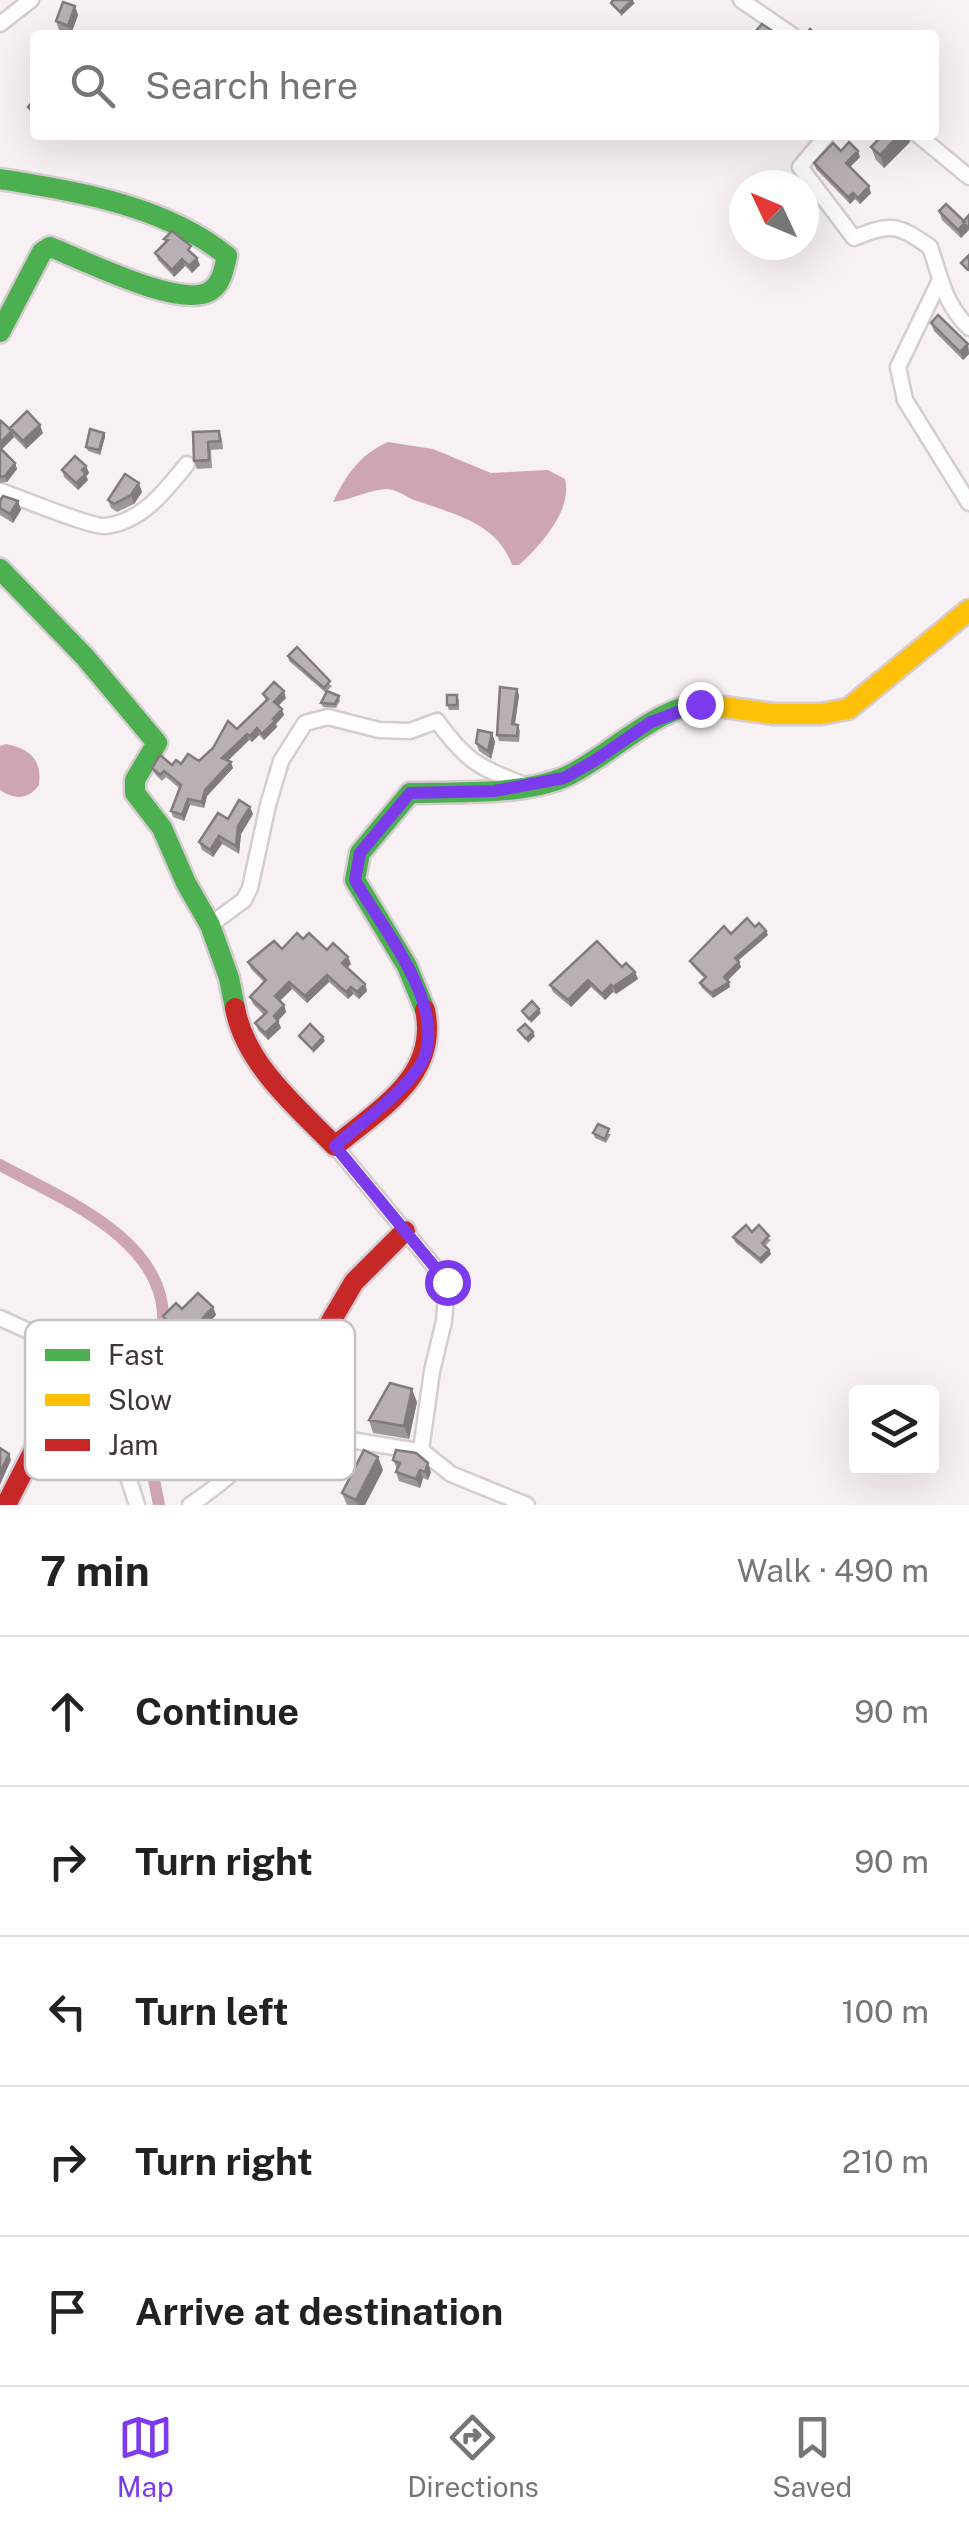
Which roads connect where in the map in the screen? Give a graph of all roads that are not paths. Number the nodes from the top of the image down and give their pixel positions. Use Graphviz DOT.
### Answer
graph roads {
  1 [pos="31,0"];
  2 [pos="742,0"];
  3 [pos="0,24"];
  4 [pos="785,30"];
  5 [pos="823,140"];
  6 [pos="924,140"];
  7 [pos="969,178"];
  8 [pos="0,179"];
  9 [pos="941,279"];
  10 [pos="6,304"];
  11 [pos="969,328"];
  12 [pos="0,332"];
  13 [pos="187,464"];
  14 [pos="0,491"];
  15 [pos="969,503"];
  16 [pos="0,569"];
  17 [pos="969,610"];
  18 [pos="525,785"];
  19 [pos="210,926"];
  20 [pos="335,1146"];
  21 [pos="405,1231"];
  22 [pos="0,1318"];
  23 [pos="332,1320"];
  24 [pos="25,1330"];
  25 [pos="355,1441"];
  26 [pos="424,1452"];
  27 [pos="25,1464"];
  28 [pos="129,1480"];
  29 [pos="226,1480"];
  30 [pos="6,1505"];
  31 [pos="137,1505"];
  32 [pos="190,1505"];
  33 [pos="526,1505"];
  1 -- 3 [label="street"];
  2 -- 4 [label="street"];
  5 -- 9 [label="street"];
  6 -- 7 [label="street"];
  8 -- 10 [label="street"];
  9 -- 11 [label="street"];
  9 -- 15 [label="street"];
  10 -- 12 [label="street"];
  13 -- 14 [label="street"];
  16 -- 19 [label="street"];
  17 -- 18 [label="street"];
  18 -- 19 [label="street"];
  18 -- 20 [label="street"];
  19 -- 20 [label="street"];
  20 -- 21 [label="street"];
  21 -- 23 [label="street"];
  21 -- 26 [label="street"];
  22 -- 24 [label="street"];
  25 -- 26 [label="street"];
  26 -- 33 [label="street"];
  27 -- 30 [label="street"];
  28 -- 31 [label="street"];
  29 -- 32 [label="street"];
}
